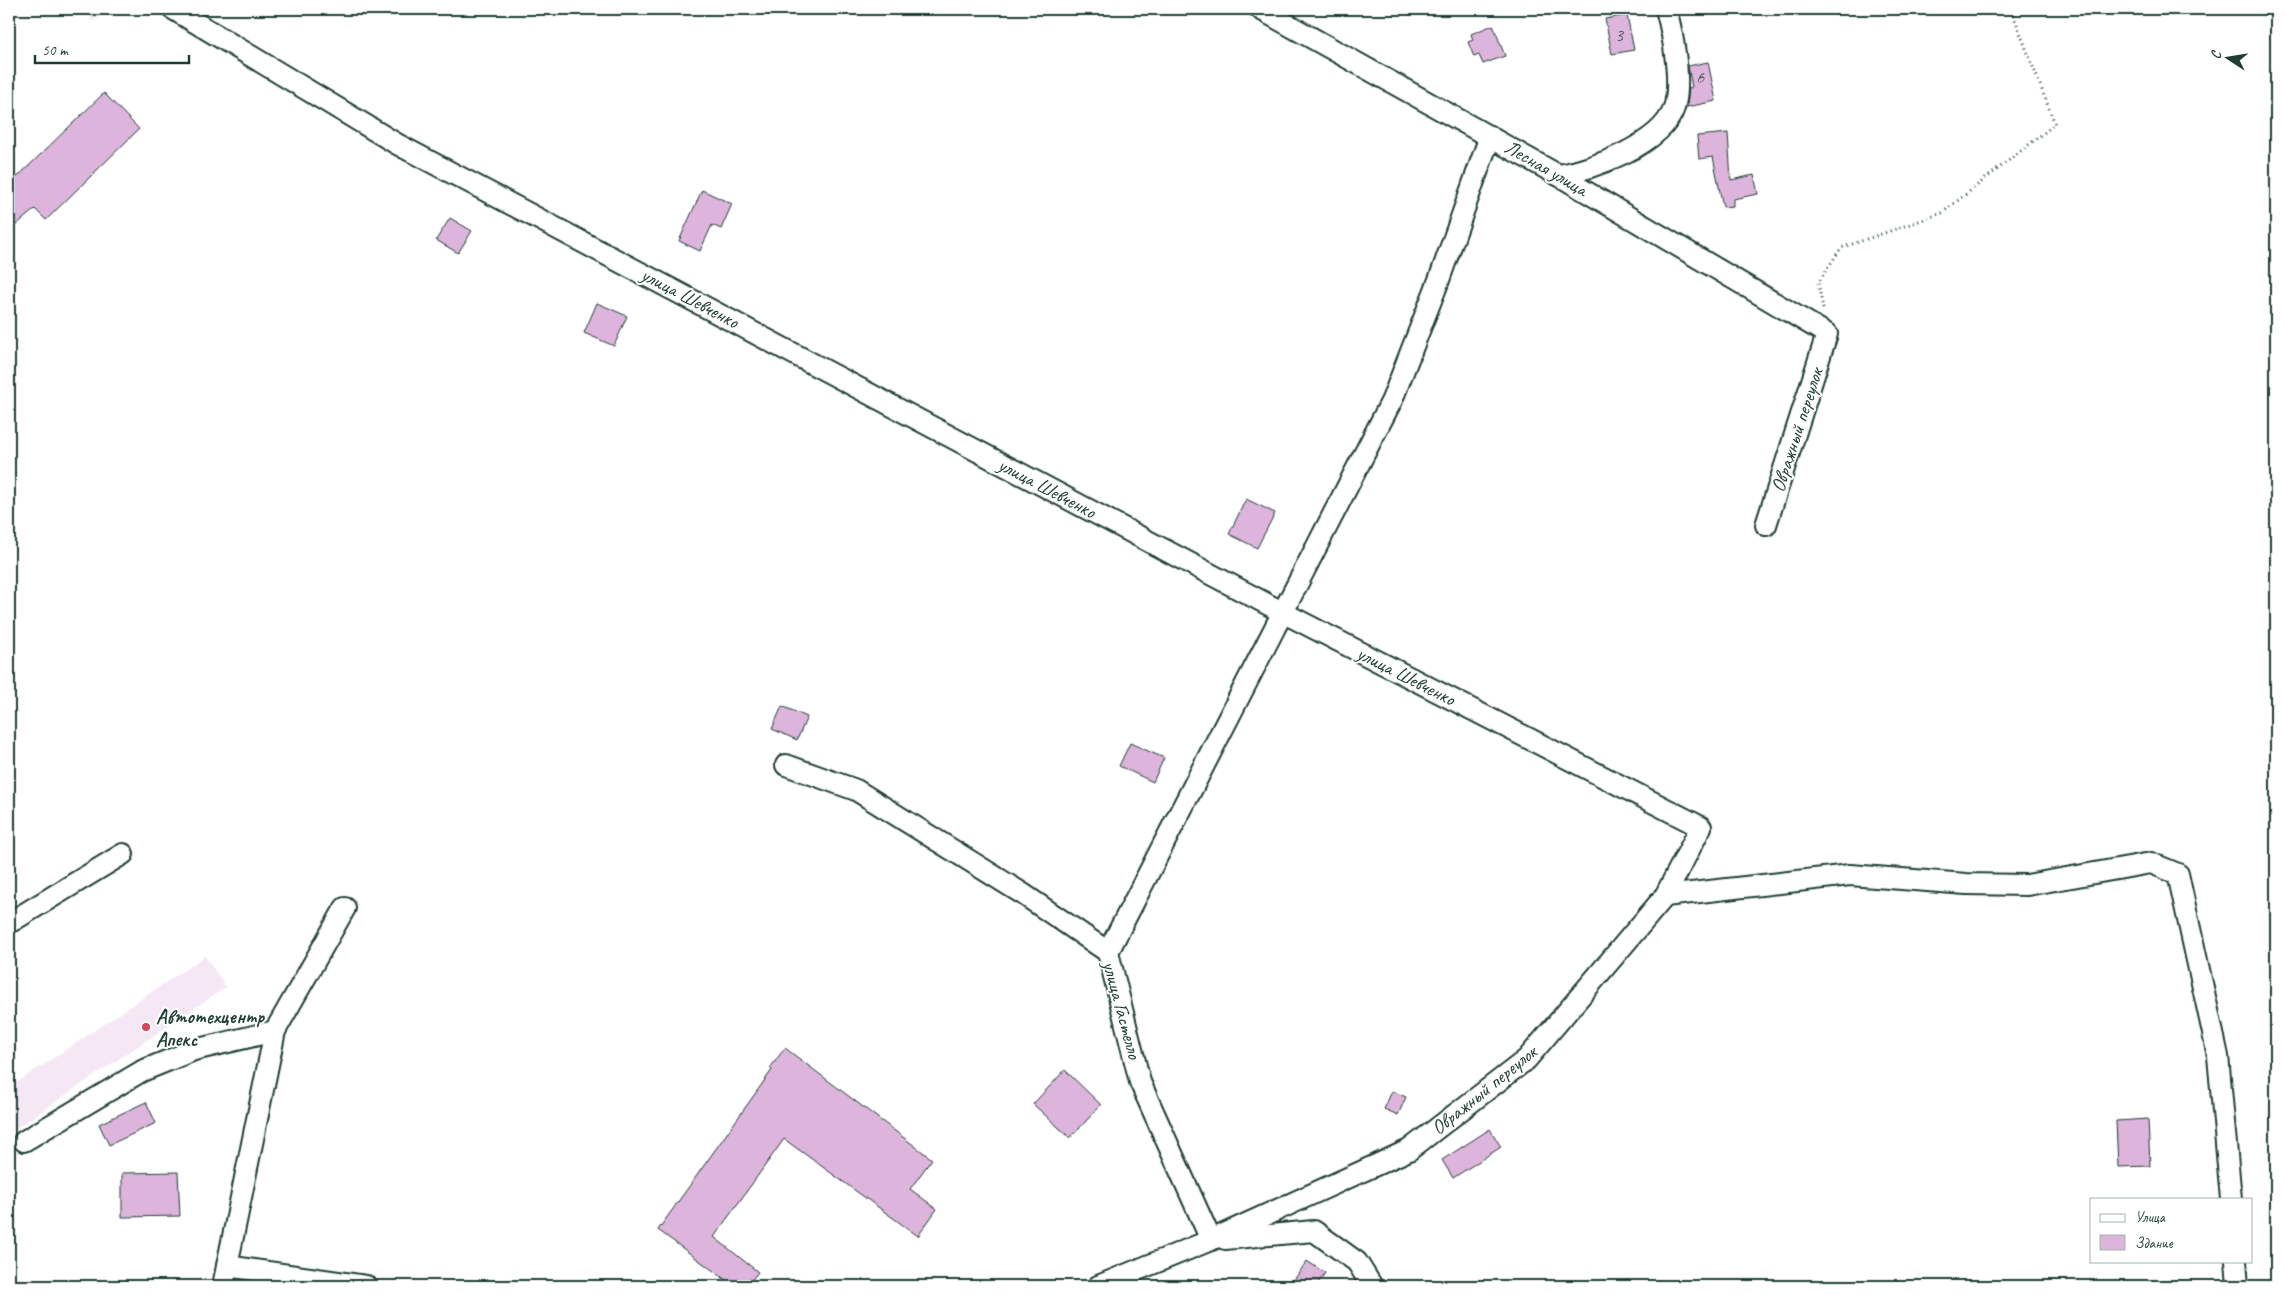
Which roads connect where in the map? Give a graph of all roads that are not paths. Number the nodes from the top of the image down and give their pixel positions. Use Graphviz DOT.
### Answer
graph roads {
  1 [pos="172,9"];
  2 [pos="1260,9"];
  3 [pos="1666,9"];
  4 [pos="1490,136"];
  5 [pos="1558,175"];
  6 [pos="1827,334"];
  7 [pos="1766,525"];
  8 [pos="1282,612"];
  9 [pos="786,765"];
  10 [pos="1701,827"];
  11 [pos="123,854"];
  12 [pos="1665,896"];
  13 [pos="345,908"];
  14 [pos="9,923"];
  15 [pos="1108,952"];
  16 [pos="275,1031"];
  17 [pos="24,1141"];
  18 [pos="2231,1198"];
  19 [pos="1211,1240"];
  20 [pos="2236,1262"];
  21 [pos="228,1266"];
  22 [pos="223,1286"];
  23 [pos="366,1286"];
  24 [pos="1098,1286"];
  25 [pos="1372,1286"];
  26 [pos="2238,1286"];
  1 -- 8 [label="street, улица Шевченко"];
  2 -- 4 [label="street, Лесная улица"];
  3 -- 5 [label="street"];
  4 -- 5 [label="street, Лесная улица"];
  4 -- 8 [label="street"];
  5 -- 6 [label="street, Лесная улица"];
  6 -- 7 [label="street, Овражный переулок"];
  8 -- 10 [label="street, улица Шевченко"];
  8 -- 15 [label="street"];
  9 -- 15 [label="street, улица Гастелло"];
  10 -- 12 [label="street, Овражный переулок"];
  11 -- 14 [label="street"];
  12 -- 18 [label="street"];
  12 -- 19 [label="street, Овражный переулок"];
  13 -- 16 [label="street"];
  15 -- 19 [label="street, улица Гастелло"];
  16 -- 17 [label="street"];
  16 -- 21 [label="street"];
  19 -- 24 [label="street, Овражный переулок"];
  19 -- 25 [label="street"];
  20 -- 26 [label="street"];
  21 -- 22 [label="street"];
  21 -- 23 [label="street"];
}
